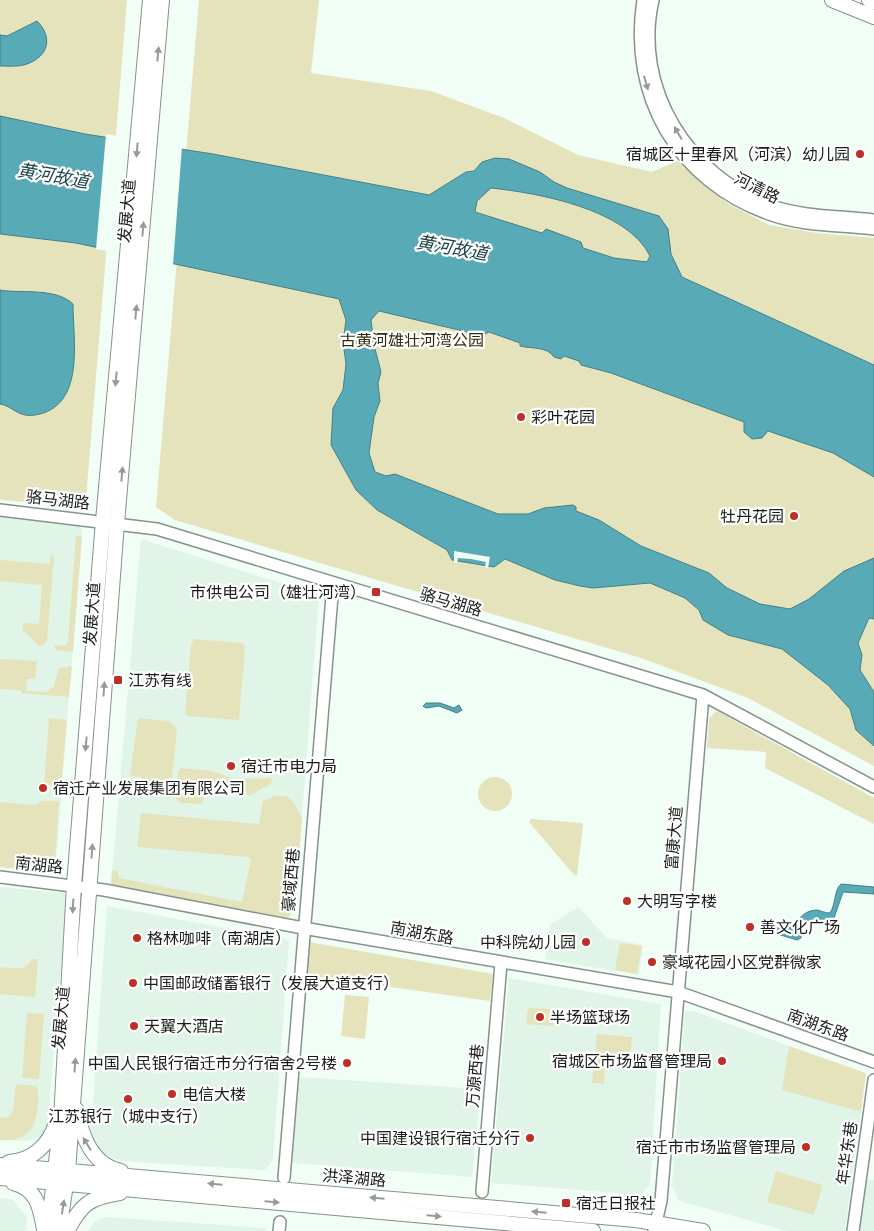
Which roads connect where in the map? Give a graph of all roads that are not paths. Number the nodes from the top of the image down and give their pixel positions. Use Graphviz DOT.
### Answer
graph roads {
  1 [pos="150,0"];
  2 [pos="162,0"];
  3 [pos="643,0"];
  4 [pos="653,0"];
  5 [pos="832,0"];
  6 [pos="869,0"];
  7 [pos="874,2"];
  8 [pos="874,17"];
  9 [pos="148,102"];
  10 [pos="874,220"];
  11 [pos="874,229"];
  12 [pos="132,278"];
  13 [pos="0,510"];
  14 [pos="103,521"];
  15 [pos="117,522"];
  16 [pos="333,584"];
  17 [pos="703,695"];
  18 [pos="874,787"];
  19 [pos="0,877"];
  20 [pos="74,885"];
  21 [pos="90,888"];
  22 [pos="303,928"];
  23 [pos="501,963"];
  24 [pos="678,992"];
  25 [pos="874,1062"];
  26 [pos="874,1080"];
  27 [pos="68,1091"];
  28 [pos="0,1164"];
  29 [pos="61,1177"];
  30 [pos="284,1178"];
  31 [pos="0,1179"];
  32 [pos="159,1185"];
  33 [pos="482,1192"];
  34 [pos="656,1227"];
  35 [pos="46,1231"];
  36 [pos="60,1231"];
  37 [pos="67,1231"];
  38 [pos="593,1231"];
  39 [pos="703,1231"];
  40 [pos="852,1231"];
  1 -- 9 [label="main road, 发展大道"];
  9 -- 2 [label="main road, 发展大道, one-way"];
  3 -- 11 [label="street, 河清路, one-way"];
  10 -- 4 [label="street, 河清路, one-way"];
  5 -- 8 [label="main road"];
  6 -- 7 [label="main road"];
  9 -- 12 [label="main road, 发展大道"];
  12 -- 14 [label="main road, 发展大道, one-way"];
  15 -- 12 [label="main road, 发展大道, one-way"];
  13 -- 14 [label="street, 骆马湖路"];
  14 -- 15 [label="street, 骆马湖路"];
  14 -- 20 [label="main road, 发展大道, one-way"];
  15 -- 16 [label="street, 骆马湖路"];
  21 -- 15 [label="main road, 发展大道, one-way"];
  16 -- 17 [label="street, 骆马湖路"];
  16 -- 22 [label="street, 豪域西巷"];
  17 -- 18 [label="street, 骆马湖路"];
  17 -- 24 [label="street, 富康大道"];
  19 -- 20 [label="street, 南湖路"];
  20 -- 21 [label="street, 南湖东路"];
  20 -- 27 [label="main road, 发展大道, one-way"];
  21 -- 22 [label="street, 南湖东路"];
  27 -- 21 [label="main road, 发展大道, one-way"];
  22 -- 23 [label="street, 南湖东路"];
  22 -- 30 [label="street, 豪域西巷"];
  23 -- 24 [label="street, 南湖东路"];
  23 -- 33 [label="street, 万源西巷"];
  24 -- 25 [label="street, 南湖东路"];
  24 -- 34 [label="street, 富康大道"];
  26 -- 40 [label="street, 年华东巷"];
  27 -- 28 [label="main road"];
  27 -- 29 [label="main road, 发展大道"];
  32 -- 27 [label="main road, one-way"];
  28 -- 29 [label="main road, 洪泽湖路"];
  29 -- 31 [label="main road, 洪泽湖路"];
  29 -- 32 [label="main road, 洪泽湖路"];
  29 -- 35 [label="main road, 发展大道"];
  36 -- 29 [label="main road, 发展大道, one-way"];
  31 -- 35 [label="main road"];
  34 -- 32 [label="main road, 洪泽湖路, one-way"];
  32 -- 37 [label="main road"];
  32 -- 38 [label="main road, 洪泽湖路, one-way"];
  34 -- 39 [label="main road, 洪泽湖路"];
}
